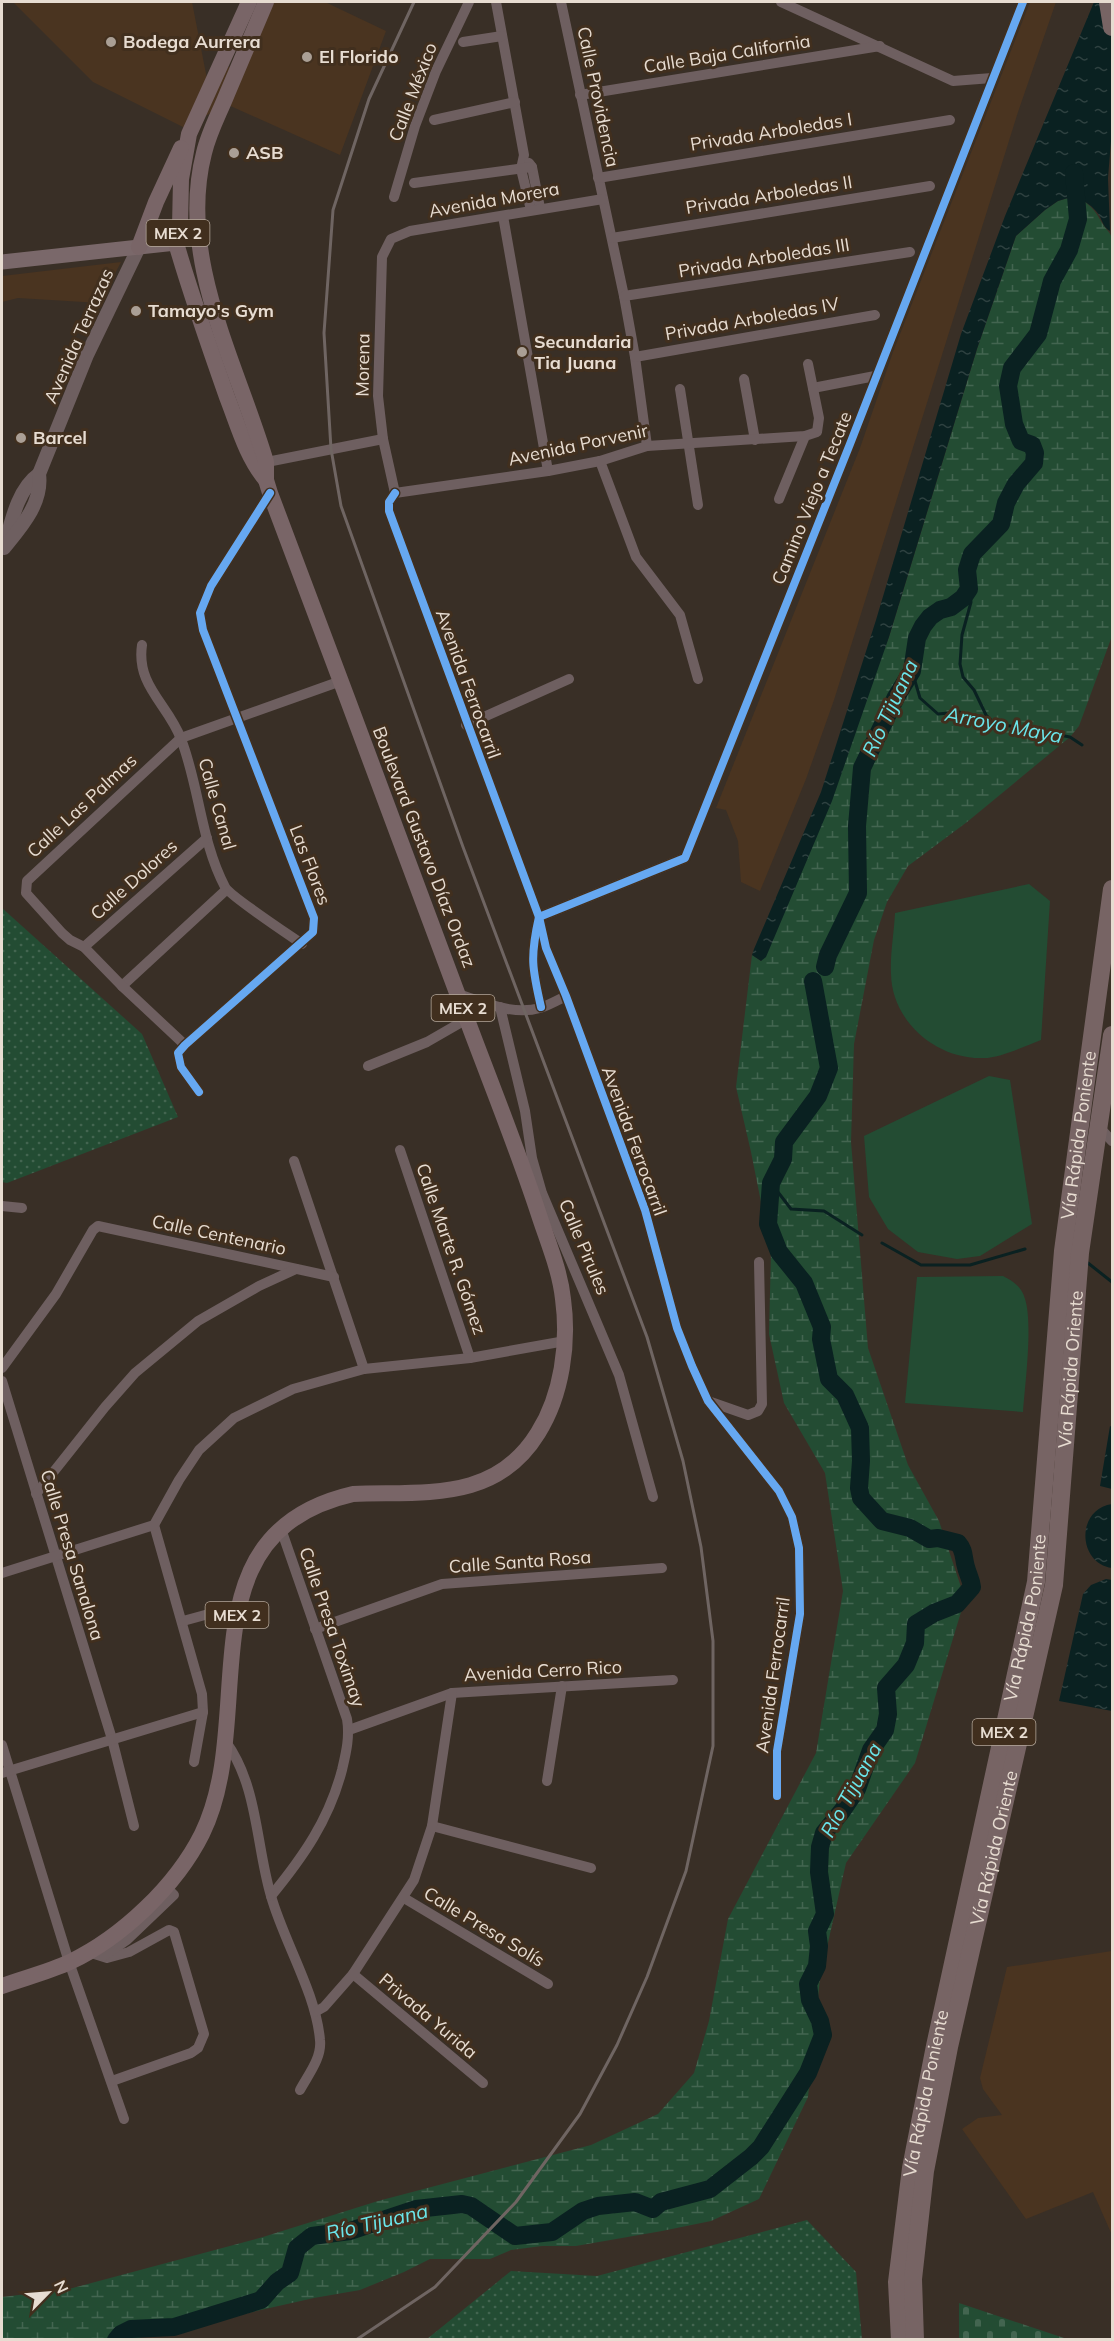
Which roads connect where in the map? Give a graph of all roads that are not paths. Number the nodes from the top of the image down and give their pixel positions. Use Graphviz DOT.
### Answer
graph roads {
  1 [pos="249,2"];
  2 [pos="267,2"];
  3 [pos="469,2"];
  4 [pos="496,2"];
  5 [pos="561,2"];
  6 [pos="781,2"];
  7 [pos="1023,2"];
  8 [pos="1108,2"];
  9 [pos="1113,27"];
  10 [pos="502,36"];
  11 [pos="463,42"];
  12 [pos="880,46"];
  13 [pos="992,78"];
  14 [pos="580,95"];
  15 [pos="514,102"];
  16 [pos="434,120"];
  17 [pos="950,120"];
  18 [pos="189,134"];
  19 [pos="527,168"];
  20 [pos="598,178"];
  21 [pos="414,183"];
  22 [pos="930,186"];
  23 [pos="394,197"];
  24 [pos="603,199"];
  25 [pos="536,209"];
  26 [pos="197,213"];
  27 [pos="503,216"];
  28 [pos="612,238"];
  29 [pos="391,239"];
  30 [pos="176,243"];
  31 [pos="139,247"];
  32 [pos="910,252"];
  33 [pos="2,262"];
  34 [pos="624,296"];
  35 [pos="214,309"];
  36 [pos="875,315"];
  37 [pos="635,357"];
  38 [pos="808,364"];
  39 [pos="875,376"];
  40 [pos="744,380"];
  41 [pos="813,388"];
  42 [pos="681,389"];
  43 [pos="804,436"];
  44 [pos="383,439"];
  45 [pos="755,440"];
  46 [pos="690,444"];
  47 [pos="647,446"];
  48 [pos="600,461"];
  49 [pos="260,463"];
  50 [pos="548,471"];
  51 [pos="268,487"];
  52 [pos="395,493"];
  53 [pos="779,499"];
  54 [pos="698,504"];
  55 [pos="3,551"];
  56 [pos="142,645"];
  57 [pos="569,679"];
  58 [pos="698,679"];
  59 [pos="341,681"];
  60 [pos="236,718"];
  61 [pos="466,725"];
  62 [pos="181,738"];
  63 [pos="207,838"];
  64 [pos="1113,889"];
  65 [pos="226,890"];
  66 [pos="539,917"];
  67 [pos="302,944"];
  68 [pos="84,947"];
  69 [pos="122,986"];
  70 [pos="458,993"];
  71 [pos="566,996"];
  72 [pos="500,1007"];
  73 [pos="541,1007"];
  74 [pos="467,1019"];
  75 [pos="1113,1035"];
  76 [pos="185,1045"];
  77 [pos="368,1066"];
  78 [pos="199,1092"];
  79 [pos="1099,1127"];
  80 [pos="1113,1141"];
  81 [pos="400,1150"];
  82 [pos="294,1161"];
  83 [pos="538,1195"];
  84 [pos="2,1206"];
  85 [pos="22,1208"];
  86 [pos="759,1262"];
  87 [pos="296,1269"];
  88 [pos="334,1277"];
  89 [pos="565,1341"];
  90 [pos="470,1358"];
  91 [pos="2,1368"];
  92 [pos="364,1369"];
  93 [pos="2,1381"];
  94 [pos="708,1401"];
  95 [pos="36,1494"];
  96 [pos="653,1497"];
  97 [pos="154,1526"];
  98 [pos="280,1528"];
  99 [pos="55,1556"];
  100 [pos="662,1568"];
  101 [pos="2,1573"];
  102 [pos="238,1606"];
  103 [pos="183,1621"];
  104 [pos="315,1629"];
  105 [pos="673,1680"];
  106 [pos="562,1686"];
  107 [pos="452,1693"];
  108 [pos="203,1712"];
  109 [pos="349,1730"];
  110 [pos="112,1739"];
  111 [pos="226,1742"];
  112 [pos="2,1745"];
  113 [pos="194,1762"];
  114 [pos="5,1771"];
  115 [pos="548,1781"];
  116 [pos="777,1796"];
  117 [pos="134,1826"];
  118 [pos="432,1826"];
  119 [pos="591,1868"];
  120 [pos="271,1896"];
  121 [pos="404,1898"];
  122 [pos="96,1954"];
  123 [pos="69,1962"];
  124 [pos="353,1974"];
  125 [pos="548,1984"];
  126 [pos="2,1986"];
  127 [pos="315,2012"];
  128 [pos="112,2081"];
  129 [pos="483,2084"];
  130 [pos="300,2090"];
  131 [pos="124,2119"];
  132 [pos="900,2340"];
  133 [pos="915,2340"];
  1 -- 18 [label="main road, Boulevard Gustavo Díaz Ordaz / MEX 2"];
  2 -- 26 [label="main road, Boulevard Gustavo Díaz Ordaz / MEX 2"];
  3 -- 23 [label="street, Calle México"];
  4 -- 10 [label="street"];
  5 -- 14 [label="street, Calle Providencia"];
  6 -- 12 [label="street"];
  7 -- 13 [label="street, Camino Viejo a Tecate"];
  8 -- 9 [label="highway"];
  10 -- 11 [label="street"];
  10 -- 15 [label="street"];
  12 -- 13 [label="street"];
  12 -- 14 [label="street, Calle Baja California"];
  13 -- 39 [label="street, Camino Viejo a Tecate"];
  14 -- 20 [label="street, Calle Providencia"];
  15 -- 16 [label="street"];
  15 -- 19 [label="street"];
  17 -- 20 [label="street, Privada Arboledas I"];
  18 -- 30 [label="main road, Boulevard Gustavo Díaz Ordaz / MEX 2"];
  18 -- 31 [label="main road"];
  19 -- 21 [label="street"];
  19 -- 25 [label="street"];
  20 -- 24 [label="street, Calle Providencia"];
  22 -- 28 [label="street, Privada Arboledas II"];
  24 -- 25 [label="street, Avenida Morera"];
  24 -- 28 [label="street, Calle Providencia"];
  25 -- 27 [label="street, Avenida Morera"];
  26 -- 30 [label="main road"];
  26 -- 35 [label="main road, Boulevard Gustavo Díaz Ordaz / MEX 2"];
  27 -- 29 [label="street, Avenida Morera"];
  27 -- 50 [label="street"];
  28 -- 34 [label="street, Calle Providencia"];
  29 -- 44 [label="street, Morena"];
  30 -- 31 [label="main road"];
  30 -- 35 [label="main road"];
  30 -- 49 [label="main road, Boulevard Gustavo Díaz Ordaz / MEX 2"];
  31 -- 33 [label="main road"];
  31 -- 55 [label="street, Avenida Terrazas"];
  32 -- 34 [label="street, Privada Arboledas III"];
  34 -- 37 [label="street, Calle Providencia"];
  35 -- 49 [label="main road, Boulevard Gustavo Díaz Ordaz / MEX 2"];
  36 -- 37 [label="street, Privada Arboledas IV"];
  37 -- 47 [label="street, Calle Providencia"];
  38 -- 41 [label="street"];
  39 -- 41 [label="street"];
  39 -- 66 [label="street, Camino Viejo a Tecate"];
  40 -- 45 [label="street"];
  41 -- 43 [label="street"];
  42 -- 46 [label="street"];
  43 -- 45 [label="street, Avenida Porvenir"];
  43 -- 53 [label="street"];
  44 -- 49 [label="street"];
  44 -- 52 [label="street, Morena"];
  45 -- 46 [label="street, Avenida Porvenir"];
  46 -- 47 [label="street, Avenida Porvenir"];
  46 -- 54 [label="street"];
  47 -- 48 [label="street, Avenida Porvenir"];
  48 -- 50 [label="street, Avenida Porvenir"];
  48 -- 58 [label="street"];
  49 -- 51 [label="main road, Boulevard Gustavo Díaz Ordaz / MEX 2"];
  50 -- 52 [label="street, Avenida Porvenir"];
  51 -- 59 [label="main road, Boulevard Gustavo Díaz Ordaz / MEX 2"];
  51 -- 60 [label="street, Las Flores"];
  52 -- 61 [label="street, Avenida Ferrocarril"];
  56 -- 62 [label="street, Calle Canal"];
  57 -- 61 [label="street"];
  59 -- 60 [label="street, Calle Las Palmas"];
  59 -- 70 [label="main road, Boulevard Gustavo Díaz Ordaz / MEX 2"];
  60 -- 62 [label="street, Calle Las Palmas"];
  60 -- 67 [label="street, Las Flores"];
  61 -- 66 [label="street, Avenida Ferrocarril"];
  62 -- 63 [label="street, Calle Canal"];
  62 -- 68 [label="street, Calle Las Palmas"];
  63 -- 65 [label="street, Calle Canal"];
  63 -- 68 [label="street, Calle Dolores"];
  64 -- 132 [label="highway, Vía Rápida Poniente / MEX 2"];
  65 -- 67 [label="street"];
  65 -- 69 [label="street"];
  66 -- 71 [label="street, Avenida Ferrocarril"];
  66 -- 73 [label="street"];
  67 -- 76 [label="street, Las Flores"];
  68 -- 69 [label="street, Calle Las Palmas"];
  69 -- 76 [label="street, Calle Las Palmas"];
  70 -- 72 [label="street"];
  70 -- 74 [label="main road, Boulevard Gustavo Díaz Ordaz / MEX 2"];
  71 -- 73 [label="street"];
  71 -- 94 [label="street, Avenida Ferrocarril"];
  72 -- 73 [label="street"];
  72 -- 83 [label="street, Calle Pirules"];
  74 -- 77 [label="street"];
  74 -- 83 [label="main road, Boulevard Gustavo Díaz Ordaz / MEX 2"];
  75 -- 79 [label="highway, Vía Rápida Oriente / MEX 2"];
  76 -- 78 [label="street"];
  79 -- 80 [label="street"];
  79 -- 133 [label="highway, Vía Rápida Oriente / MEX 2"];
  81 -- 90 [label="street, Calle Marte R. Gómez"];
  82 -- 88 [label="street"];
  83 -- 89 [label="main road, Boulevard Gustavo Díaz Ordaz / MEX 2"];
  83 -- 96 [label="street, Calle Pirules"];
  84 -- 85 [label="street"];
  86 -- 94 [label="street"];
  87 -- 88 [label="street, Calle Centenario"];
  87 -- 91 [label="street, Calle Centenario"];
  87 -- 95 [label="street"];
  88 -- 92 [label="street"];
  89 -- 90 [label="street"];
  89 -- 98 [label="main road, Boulevard Gustavo Díaz Ordaz / MEX 2"];
  90 -- 92 [label="street"];
  92 -- 97 [label="street"];
  93 -- 95 [label="street, Calle Presa Sanalona"];
  94 -- 116 [label="street, Avenida Ferrocarril"];
  95 -- 99 [label="street, Calle Presa Sanalona"];
  97 -- 99 [label="street"];
  97 -- 103 [label="street"];
  98 -- 102 [label="main road, Boulevard Gustavo Díaz Ordaz / MEX 2"];
  98 -- 104 [label="street, Calle Presa Toximay"];
  99 -- 101 [label="street"];
  99 -- 110 [label="street, Calle Presa Sanalona"];
  100 -- 104 [label="street, Calle Santa Rosa"];
  102 -- 103 [label="street"];
  102 -- 111 [label="main road, Boulevard Gustavo Díaz Ordaz / MEX 2"];
  103 -- 108 [label="street"];
  104 -- 109 [label="street, Calle Presa Toximay"];
  105 -- 106 [label="street, Avenida Cerro Rico"];
  106 -- 107 [label="street, Avenida Cerro Rico"];
  106 -- 115 [label="street"];
  107 -- 109 [label="street, Avenida Cerro Rico"];
  107 -- 118 [label="street"];
  108 -- 110 [label="street"];
  108 -- 113 [label="street"];
  109 -- 120 [label="street, Calle Presa Toximay"];
  110 -- 114 [label="street"];
  110 -- 117 [label="street, Calle Presa Sanalona"];
  111 -- 120 [label="street"];
  111 -- 122 [label="main road, Boulevard Gustavo Díaz Ordaz / MEX 2"];
  112 -- 114 [label="street"];
  114 -- 123 [label="street"];
  118 -- 119 [label="street"];
  118 -- 121 [label="street"];
  120 -- 127 [label="street"];
  121 -- 124 [label="street"];
  121 -- 125 [label="street, Calle Presa Solís"];
  122 -- 123 [label="main road, Boulevard Gustavo Díaz Ordaz / MEX 2"];
  122 -- 128 [label="street"];
  123 -- 126 [label="main road, Boulevard Gustavo Díaz Ordaz / MEX 2"];
  123 -- 128 [label="street"];
  124 -- 127 [label="street"];
  124 -- 129 [label="street, Privada Yurida"];
  127 -- 130 [label="street"];
  128 -- 131 [label="street"];
}
